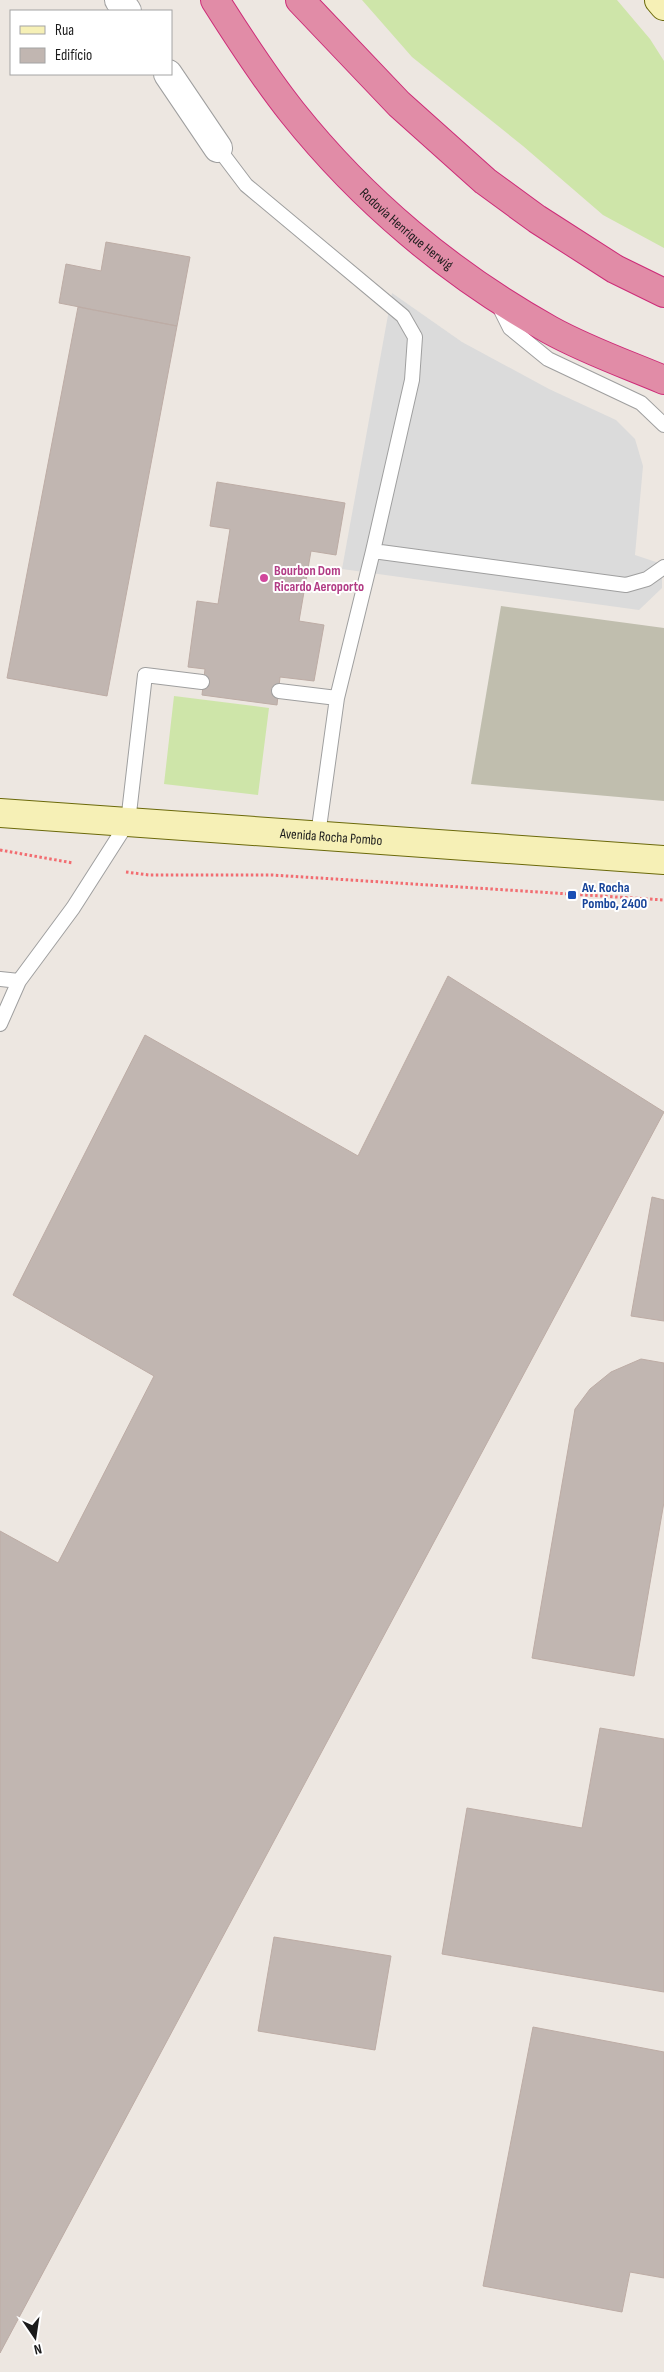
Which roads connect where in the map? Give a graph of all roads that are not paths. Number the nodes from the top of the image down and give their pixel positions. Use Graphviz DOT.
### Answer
graph roads {
  1 [pos="215,0"];
  2 [pos="300,0"];
  3 [pos="659,0"];
  4 [pos="664,6"];
  5 [pos="169,75"];
  6 [pos="218,148"];
  7 [pos="664,293"];
  8 [pos="493,295"];
  9 [pos="664,380"];
  10 [pos="664,425"];
  11 [pos="373,551"];
  12 [pos="664,567"];
  13 [pos="202,682"];
  14 [pos="279,691"];
  15 [pos="337,698"];
  16 [pos="0,813"];
  17 [pos="128,822"];
  18 [pos="318,834"];
  19 [pos="664,860"];
  20 [pos="0,979"];
  21 [pos="19,981"];
  22 [pos="0,1024"];
  1 -- 8 [label="highway, Rodovia Henrique Herwig"];
  2 -- 7 [label="highway"];
  3 -- 4 [label="main road"];
  5 -- 6 [label="street"];
  6 -- 11 [label="lane"];
  8 -- 9 [label="highway, Rodovia Henrique Herwig"];
  8 -- 10 [label="lane"];
  11 -- 12 [label="lane"];
  11 -- 15 [label="lane"];
  13 -- 17 [label="lane"];
  14 -- 15 [label="lane"];
  15 -- 18 [label="lane"];
  16 -- 17 [label="main road, Avenida Rocha Pombo"];
  17 -- 18 [label="main road, Avenida Rocha Pombo"];
  17 -- 21 [label="lane"];
  18 -- 19 [label="main road, Avenida Rocha Pombo"];
  20 -- 21 [label="lane"];
  21 -- 22 [label="lane"];
}
